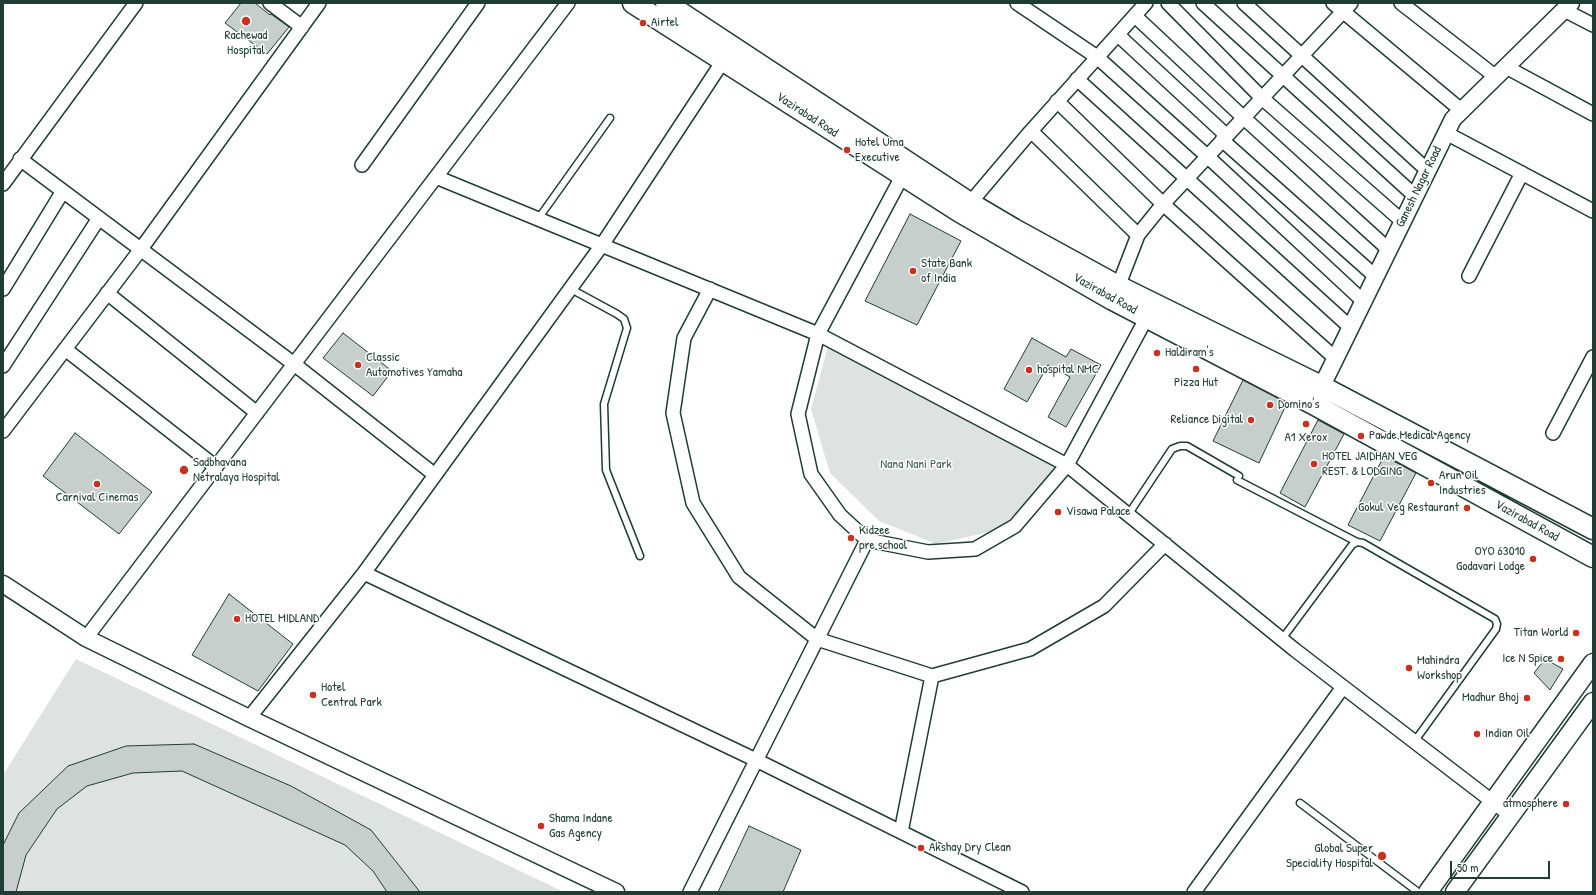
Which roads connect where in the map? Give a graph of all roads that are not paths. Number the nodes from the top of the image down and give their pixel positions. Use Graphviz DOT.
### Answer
graph roads {
  1 [pos="136,3"];
  2 [pos="270,3"];
  3 [pos="319,3"];
  4 [pos="478,3"];
  5 [pos="568,3"];
  6 [pos="633,3"];
  7 [pos="666,3"];
  8 [pos="1018,3"];
  9 [pos="1146,3"];
  10 [pos="1168,3"];
  11 [pos="1203,3"];
  12 [pos="1244,3"];
  13 [pos="1401,3"];
  14 [pos="1342,6"];
  15 [pos="1568,7"];
  16 [pos="1135,16"];
  17 [pos="1593,25"];
  18 [pos="302,27"];
  19 [pos="1118,35"];
  20 [pos="1302,55"];
  21 [pos="1097,57"];
  22 [pos="723,61"];
  23 [pos="1501,72"];
  24 [pos="1282,76"];
  25 [pos="1077,79"];
  26 [pos="1262,98"];
  27 [pos="1057,101"];
  28 [pos="1461,110"];
  29 [pos="1593,114"];
  30 [pos="610,118"];
  31 [pos="1244,118"];
  32 [pos="1031,131"];
  33 [pos="1446,133"];
  34 [pos="1224,137"];
  35 [pos="1207,156"];
  36 [pos="20,159"];
  37 [pos="362,164"];
  38 [pos="906,169"];
  39 [pos="1428,170"];
  40 [pos="1522,173"];
  41 [pos="436,177"];
  42 [pos="1186,180"];
  43 [pos="3,184"];
  44 [pos="63,192"];
  45 [pos="1415,196"];
  46 [pos="970,203"];
  47 [pos="1163,204"];
  48 [pos="1593,211"];
  49 [pos="99,218"];
  50 [pos="538,219"];
  51 [pos="1402,221"];
  52 [pos="1138,235"];
  53 [pos="602,245"];
  54 [pos="141,249"];
  55 [pos="1388,249"];
  56 [pos="1375,276"];
  57 [pos="1469,276"];
  58 [pos="571,288"];
  59 [pos="3,289"];
  60 [pos="710,289"];
  61 [pos="108,293"];
  62 [pos="1116,293"];
  63 [pos="1363,301"];
  64 [pos="1147,317"];
  65 [pos="1350,327"];
  66 [pos="818,334"];
  67 [pos="65,349"];
  68 [pos="1335,358"];
  69 [pos="1593,358"];
  70 [pos="294,364"];
  71 [pos="3,366"];
  72 [pos="1321,386"];
  73 [pos="1313,404"];
  74 [pos="257,412"];
  75 [pos="3,431"];
  76 [pos="1553,433"];
  77 [pos="1067,465"];
  78 [pos="216,467"];
  79 [pos="435,475"];
  80 [pos="1128,515"];
  81 [pos="1592,525"];
  82 [pos="867,540"];
  83 [pos="1357,542"];
  84 [pos="1165,544"];
  85 [pos="640,556"];
  86 [pos="1593,557"];
  87 [pos="364,573"];
  88 [pos="3,584"];
  89 [pos="86,638"];
  90 [pos="817,639"];
  91 [pos="1282,639"];
  92 [pos="1593,663"];
  93 [pos="932,676"];
  94 [pos="1343,687"];
  95 [pos="1593,702"];
  96 [pos="249,718"];
  97 [pos="1414,742"];
  98 [pos="756,760"];
  99 [pos="1493,802"];
  100 [pos="1300,803"];
  101 [pos="1510,815"];
  102 [pos="901,832"];
  103 [pos="596,888"];
  104 [pos="616,892"];
  105 [pos="690,892"];
  106 [pos="1022,892"];
  107 [pos="1194,892"];
  108 [pos="1418,892"];
  109 [pos="1428,892"];
  110 [pos="1455,892"];
  1 -- 36 [label="street"];
  2 -- 18 [label="street"];
  3 -- 18 [label="street"];
  4 -- 37 [label="street"];
  5 -- 41 [label="street"];
  6 -- 22 [label="main road, Vazirabad Road"];
  7 -- 38 [label="main road, Vazirabad Road"];
  8 -- 21 [label="street"];
  9 -- 16 [label="street"];
  10 -- 26 [label="street"];
  11 -- 24 [label="street"];
  12 -- 20 [label="street"];
  13 -- 23 [label="street"];
  14 -- 20 [label="street"];
  14 -- 28 [label="street"];
  15 -- 17 [label="street"];
  15 -- 23 [label="street, Ganesh Nagar Road"];
  16 -- 19 [label="street"];
  16 -- 31 [label="street"];
  18 -- 54 [label="street"];
  19 -- 21 [label="street"];
  19 -- 34 [label="street"];
  20 -- 24 [label="street"];
  20 -- 39 [label="street"];
  21 -- 25 [label="street"];
  21 -- 35 [label="street"];
  22 -- 38 [label="main road, Vazirabad Road"];
  22 -- 53 [label="street"];
  23 -- 28 [label="street, Ganesh Nagar Road"];
  23 -- 29 [label="street"];
  24 -- 26 [label="street"];
  24 -- 45 [label="street"];
  25 -- 27 [label="street"];
  25 -- 42 [label="street"];
  26 -- 31 [label="street"];
  26 -- 51 [label="street"];
  27 -- 32 [label="street"];
  27 -- 47 [label="street"];
  28 -- 33 [label="street, Ganesh Nagar Road"];
  30 -- 50 [label="lane"];
  31 -- 34 [label="street"];
  31 -- 55 [label="street"];
  32 -- 46 [label="street"];
  32 -- 52 [label="street"];
  33 -- 39 [label="street, Ganesh Nagar Road"];
  33 -- 40 [label="street"];
  34 -- 35 [label="street"];
  34 -- 56 [label="street"];
  35 -- 42 [label="street"];
  35 -- 63 [label="street"];
  36 -- 43 [label="street"];
  36 -- 44 [label="street"];
  38 -- 46 [label="main road, Vazirabad Road"];
  38 -- 62 [label="main road, Vazirabad Road"];
  38 -- 66 [label="street"];
  39 -- 45 [label="street, Ganesh Nagar Road"];
  40 -- 48 [label="street"];
  40 -- 57 [label="street"];
  41 -- 50 [label="street"];
  41 -- 70 [label="street"];
  42 -- 47 [label="street"];
  42 -- 65 [label="street"];
  44 -- 49 [label="street"];
  44 -- 59 [label="street"];
  45 -- 51 [label="street, Ganesh Nagar Road"];
  46 -- 62 [label="main road, Vazirabad Road"];
  47 -- 52 [label="street"];
  47 -- 68 [label="street"];
  49 -- 54 [label="street"];
  49 -- 71 [label="street"];
  50 -- 53 [label="street"];
  51 -- 55 [label="street, Ganesh Nagar Road"];
  52 -- 62 [label="street"];
  53 -- 58 [label="street"];
  53 -- 60 [label="street"];
  54 -- 61 [label="street"];
  54 -- 70 [label="street"];
  55 -- 56 [label="street, Ganesh Nagar Road"];
  56 -- 63 [label="street, Ganesh Nagar Road"];
  58 -- 79 [label="street"];
  58 -- 85 [label="lane"];
  60 -- 66 [label="street"];
  60 -- 90 [label="street"];
  61 -- 67 [label="street"];
  61 -- 74 [label="street"];
  62 -- 64 [label="main road, Vazirabad Road"];
  62 -- 72 [label="main road, Vazirabad Road"];
  63 -- 65 [label="street, Ganesh Nagar Road"];
  64 -- 73 [label="main road, Vazirabad Road"];
  64 -- 77 [label="street"];
  65 -- 68 [label="street, Ganesh Nagar Road"];
  66 -- 77 [label="street"];
  66 -- 82 [label="street"];
  67 -- 75 [label="street"];
  67 -- 78 [label="street"];
  68 -- 72 [label="street, Ganesh Nagar Road"];
  69 -- 76 [label="street"];
  70 -- 74 [label="street"];
  70 -- 79 [label="street"];
  72 -- 73 [label="street, Ganesh Nagar Road"];
  72 -- 81 [label="main road, Vazirabad Road"];
  73 -- 86 [label="main road, Vazirabad Road"];
  74 -- 78 [label="street"];
  77 -- 80 [label="street"];
  77 -- 82 [label="street"];
  78 -- 89 [label="street"];
  79 -- 87 [label="street"];
  80 -- 83 [label="lane"];
  80 -- 84 [label="street"];
  82 -- 90 [label="street"];
  83 -- 91 [label="lane"];
  83 -- 97 [label="lane"];
  84 -- 91 [label="street"];
  84 -- 93 [label="street"];
  87 -- 96 [label="street"];
  87 -- 98 [label="street"];
  88 -- 89 [label="street"];
  89 -- 96 [label="street"];
  90 -- 93 [label="street"];
  90 -- 98 [label="street"];
  91 -- 94 [label="street"];
  92 -- 99 [label="main road"];
  93 -- 102 [label="street"];
  94 -- 97 [label="street"];
  94 -- 107 [label="street"];
  95 -- 101 [label="main road"];
  96 -- 103 [label="street"];
  97 -- 99 [label="street"];
  98 -- 102 [label="street"];
  98 -- 105 [label="street"];
  99 -- 101 [label="street"];
  99 -- 109 [label="main road"];
  100 -- 108 [label="lane"];
  101 -- 110 [label="main road"];
  102 -- 106 [label="street"];
  103 -- 104 [label="street"];
}
